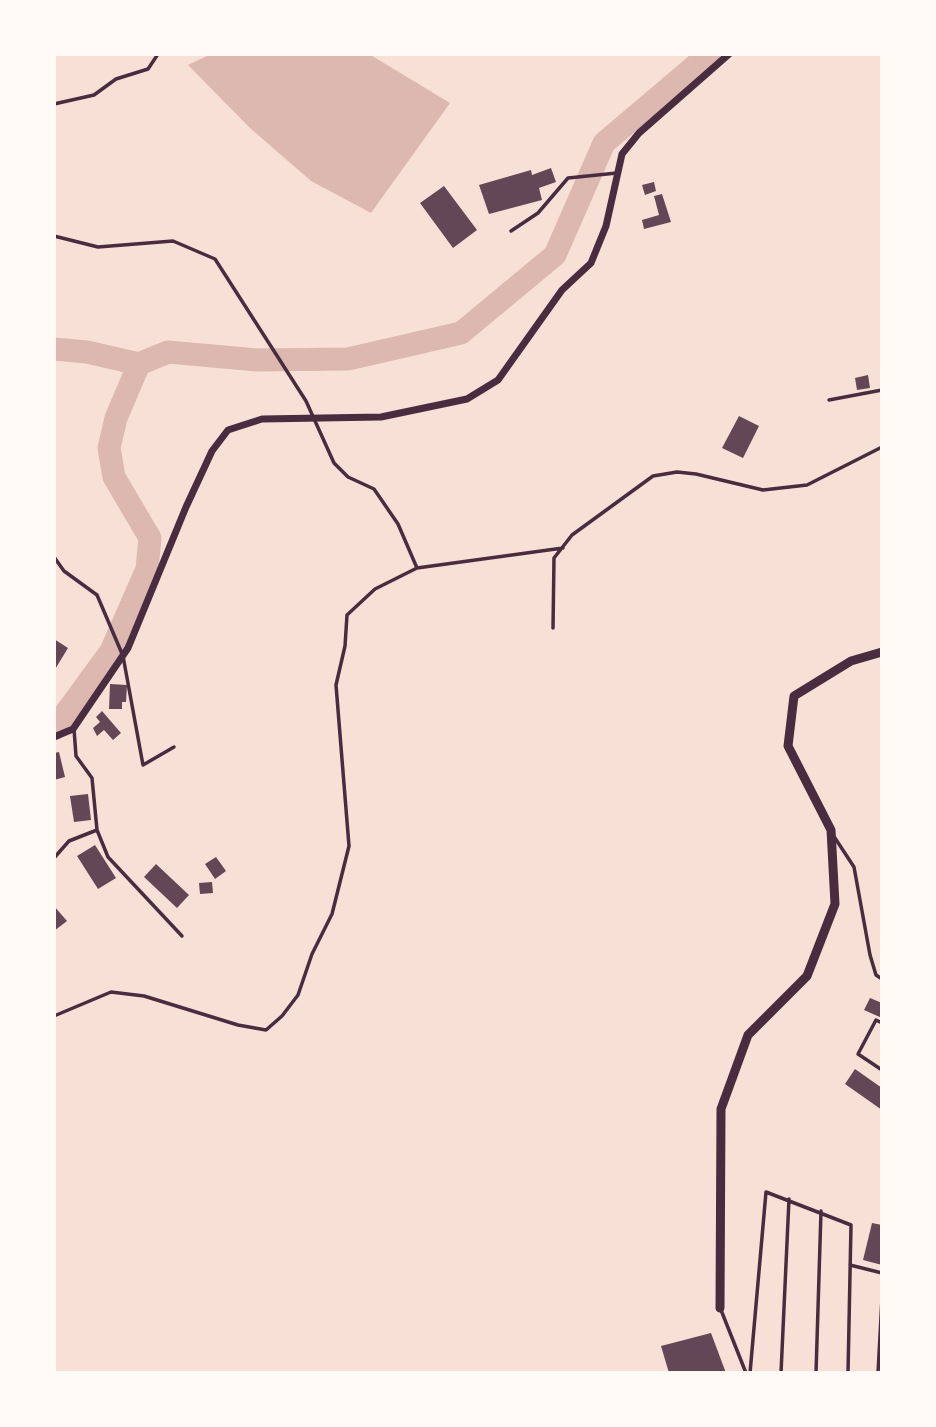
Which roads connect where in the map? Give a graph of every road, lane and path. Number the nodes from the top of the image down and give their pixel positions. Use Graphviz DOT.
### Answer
graph roads {
  1 [pos="158,54"];
  2 [pos="729,54"];
  3 [pos="54,104"];
  4 [pos="616,173"];
  5 [pos="511,231"];
  6 [pos="54,236"];
  7 [pos="882,390"];
  8 [pos="829,400"];
  9 [pos="882,447"];
  10 [pos="563,548"];
  11 [pos="54,557"];
  12 [pos="417,568"];
  13 [pos="553,628"];
  14 [pos="882,652"];
  15 [pos="123,656"];
  16 [pos="74,727"];
  17 [pos="54,737"];
  18 [pos="174,747"];
  19 [pos="97,830"];
  20 [pos="831,830"];
  21 [pos="54,858"];
  22 [pos="183,936"];
  23 [pos="882,979"];
  24 [pos="54,1016"];
  25 [pos="882,1023"];
  26 [pos="882,1070"];
  27 [pos="789,1199"];
  28 [pos="821,1211"];
  29 [pos="850,1265"];
  30 [pos="882,1273"];
  31 [pos="882,1298"];
  32 [pos="720,1308"];
  33 [pos="748,1373"];
  34 [pos="766,1373"];
  35 [pos="782,1373"];
  36 [pos="816,1373"];
  37 [pos="848,1373"];
  38 [pos="878,1373"];
  1 -- 3 [label="lane"];
  2 -- 4 [label="street"];
  4 -- 5 [label="lane"];
  4 -- 15 [label="street"];
  6 -- 12 [label="lane"];
  7 -- 8 [label="lane"];
  9 -- 10 [label="lane"];
  10 -- 12 [label="lane"];
  10 -- 13 [label="lane"];
  11 -- 15 [label="lane"];
  12 -- 24 [label="lane"];
  14 -- 20 [label="street"];
  15 -- 16 [label="street"];
  15 -- 18 [label="lane"];
  16 -- 17 [label="street"];
  16 -- 19 [label="lane"];
  19 -- 21 [label="lane"];
  19 -- 22 [label="lane"];
  20 -- 23 [label="lane"];
  20 -- 32 [label="street"];
  25 -- 26 [label="lane"];
  27 -- 28 [label="lane"];
  27 -- 33 [label="lane"];
  27 -- 35 [label="lane"];
  28 -- 29 [label="lane"];
  28 -- 36 [label="lane"];
  29 -- 30 [label="lane"];
  29 -- 37 [label="lane"];
  31 -- 38 [label="lane"];
  32 -- 33 [label="lane"];
  34 -- 35 [label="lane"];
}
